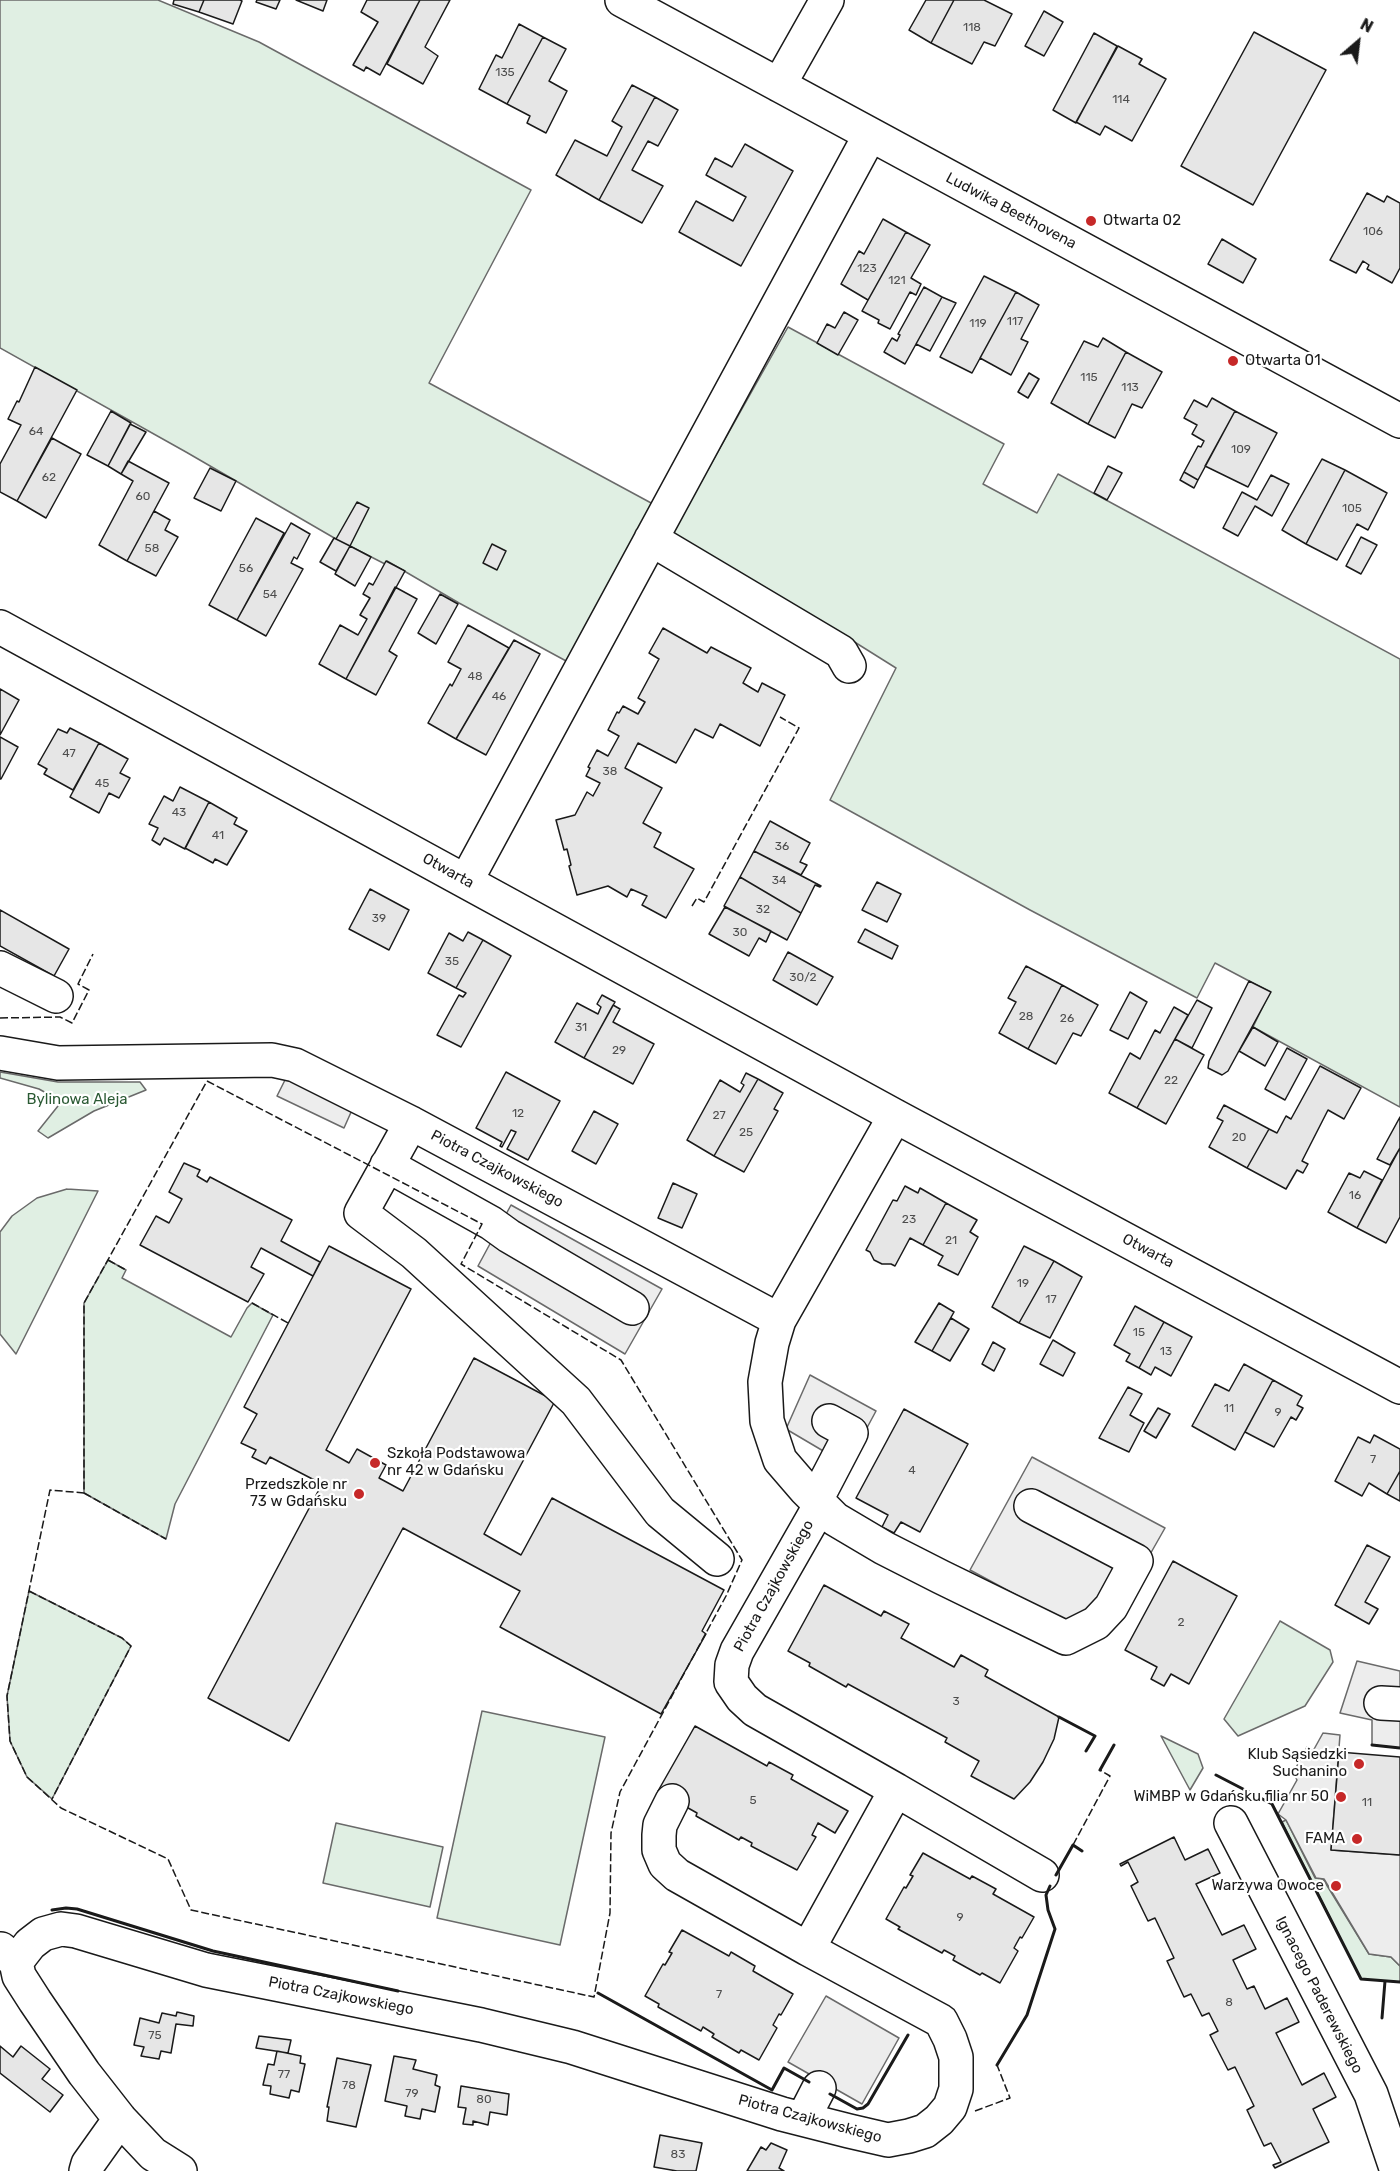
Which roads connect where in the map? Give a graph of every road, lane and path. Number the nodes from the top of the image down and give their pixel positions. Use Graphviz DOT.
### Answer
graph roads {
  1 [pos="622,0"];
  2 [pos="827,0"];
  3 [pos="779,85"];
  4 [pos="870,135"];
  5 [pos="1400,421"];
  6 [pos="651,539"];
  7 [pos="0,627"];
  8 [pos="849,666"];
  9 [pos="466,881"];
  10 [pos="0,968"];
  11 [pos="56,996"];
  12 [pos="0,1053"];
  13 [pos="895,1116"];
  14 [pos="411,1123"];
  15 [pos="387,1165"];
  16 [pos="632,1308"];
  17 [pos="779,1320"];
  18 [pos="1400,1387"];
  19 [pos="829,1421"];
  20 [pos="818,1502"];
  21 [pos="1031,1506"];
  22 [pos="717,1559"];
  23 [pos="896,1790"];
  24 [pos="672,1801"];
  25 [pos="1231,1823"];
  26 [pos="1042,1875"];
  27 [pos="808,1949"];
  28 [pos="8,1955"];
  29 [pos="819,2088"];
  30 [pos="120,2119"];
  31 [pos="803,2119"];
  32 [pos="86,2171"];
  33 [pos="180,2171"];
  34 [pos="1397,2171"];
  1 -- 3 [label="street, Ludwika Beethovena"];
  2 -- 3 [label="street"];
  3 -- 4 [label="street, Ludwika Beethovena"];
  4 -- 5 [label="street, Ludwika Beethovena"];
  4 -- 6 [label="street"];
  6 -- 8 [label="street"];
  6 -- 9 [label="street"];
  7 -- 9 [label="street, Otwarta"];
  9 -- 13 [label="street, Otwarta"];
  10 -- 11 [label="street"];
  12 -- 14 [label="street, Piotra Czajkowskiego"];
  13 -- 17 [label="street"];
  13 -- 18 [label="street, Otwarta"];
  14 -- 15 [label="street"];
  14 -- 17 [label="street, Piotra Czajkowskiego"];
  15 -- 16 [label="street"];
  15 -- 22 [label="street"];
  17 -- 20 [label="street, Piotra Czajkowskiego"];
  19 -- 20 [label="street"];
  20 -- 21 [label="street, Piotra Czajkowskiego"];
  20 -- 23 [label="street, Piotra Czajkowskiego"];
  23 -- 26 [label="street"];
  23 -- 27 [label="street"];
  24 -- 27 [label="street, Piotra Czajkowskiego"];
  25 -- 34 [label="street, Ignacego Paderewskiego"];
  27 -- 31 [label="street, Piotra Czajkowskiego"];
  28 -- 30 [label="street"];
  28 -- 31 [label="street, Piotra Czajkowskiego"];
  29 -- 31 [label="street"];
  30 -- 32 [label="street"];
  30 -- 33 [label="street"];
}
